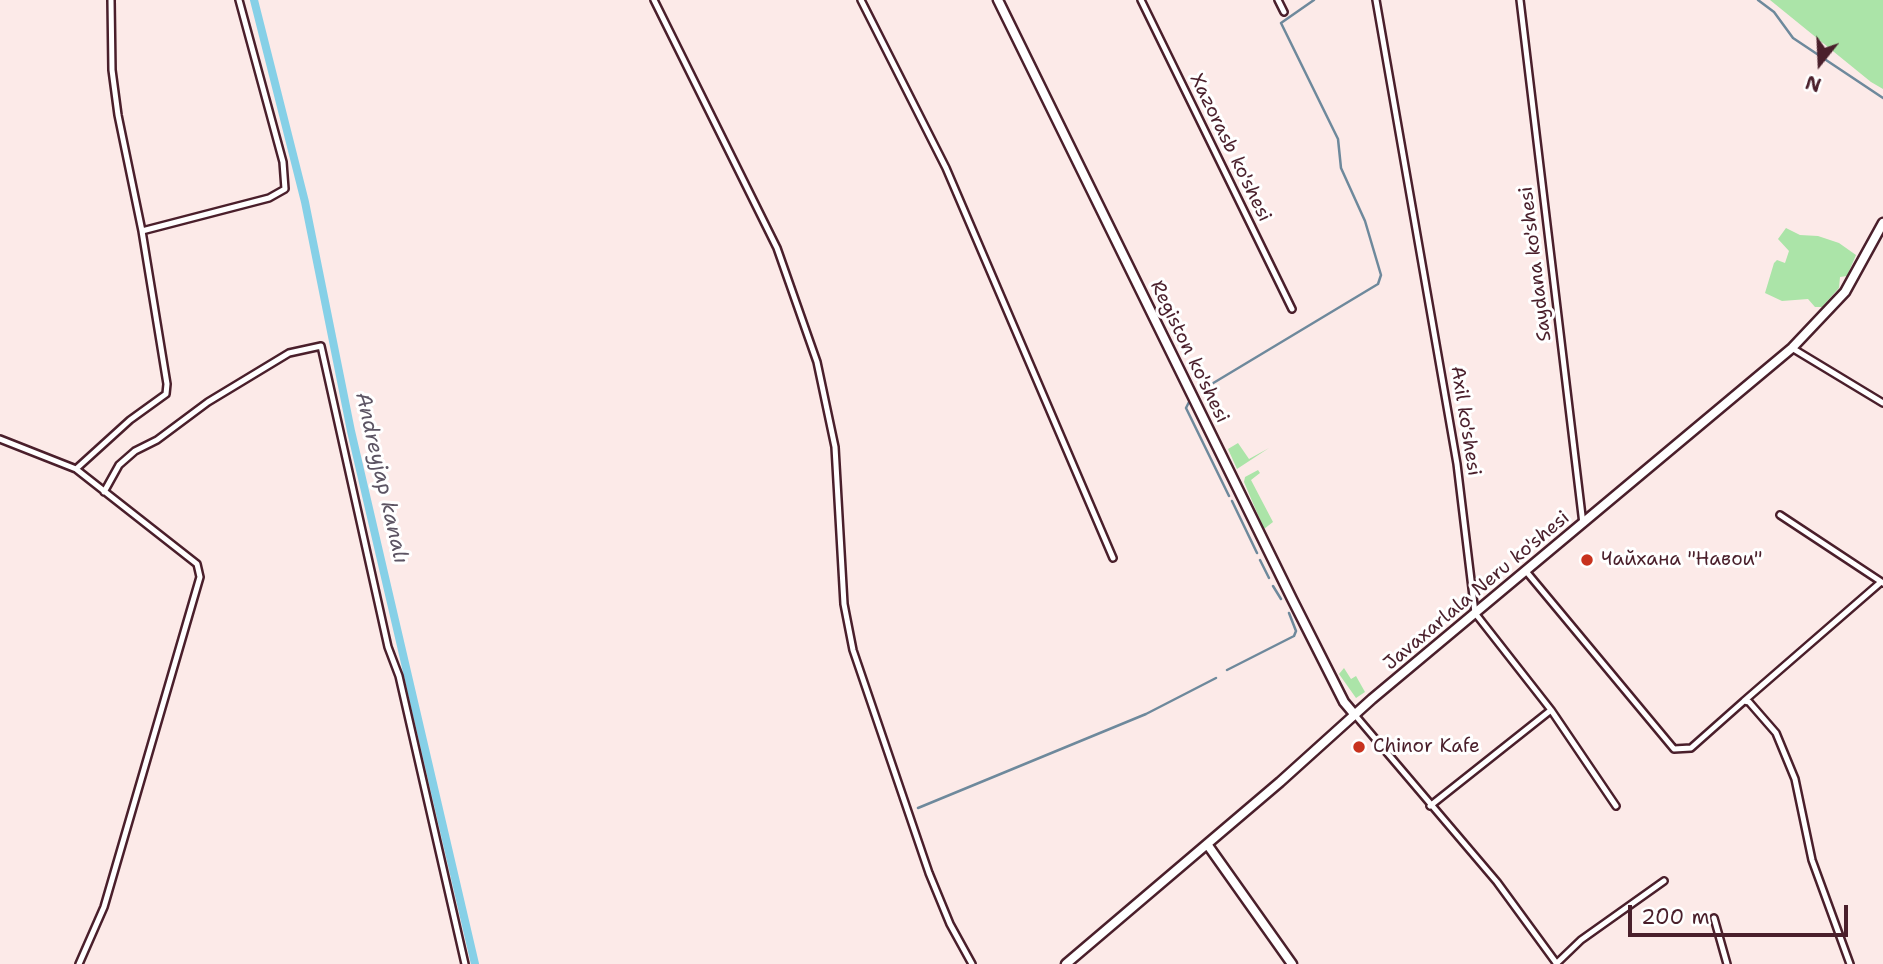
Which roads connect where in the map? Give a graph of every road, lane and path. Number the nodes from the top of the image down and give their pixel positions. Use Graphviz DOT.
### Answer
graph roads {
  1 [pos="111,0"];
  2 [pos="239,0"];
  3 [pos="654,0"];
  4 [pos="861,0"];
  5 [pos="998,0"];
  6 [pos="1141,0"];
  7 [pos="1278,0"];
  8 [pos="1376,0"];
  9 [pos="1520,0"];
  10 [pos="1284,12"];
  11 [pos="1883,223"];
  12 [pos="142,232"];
  13 [pos="1292,309"];
  14 [pos="1792,348"];
  15 [pos="1883,403"];
  16 [pos="0,439"];
  17 [pos="76,469"];
  18 [pos="104,492"];
  19 [pos="1780,515"];
  20 [pos="1583,524"];
  21 [pos="1113,558"];
  22 [pos="1525,570"];
  23 [pos="1882,582"];
  24 [pos="1475,613"];
  25 [pos="1744,701"];
  26 [pos="1552,710"];
  27 [pos="1355,715"];
  28 [pos="1430,806"];
  29 [pos="1616,806"];
  30 [pos="1207,844"];
  31 [pos="1664,881"];
  32 [pos="1714,918"];
  33 [pos="1070,963"];
  34 [pos="79,964"];
  35 [pos="465,964"];
  36 [pos="972,964"];
  37 [pos="1292,964"];
  38 [pos="1556,964"];
  39 [pos="1727,964"];
  40 [pos="1850,964"];
  1 -- 12 [label="street"];
  2 -- 12 [label="street"];
  3 -- 36 [label="street"];
  4 -- 21 [label="street"];
  5 -- 27 [label="street, Registon ko'shesi"];
  6 -- 13 [label="street, Xazorasb ko'shesi"];
  7 -- 10 [label="street"];
  8 -- 24 [label="street, Axil ko'shesi"];
  9 -- 20 [label="street, Saydana ko'shesi"];
  11 -- 14 [label="street, Javaxarlala Neru ko'shesi"];
  12 -- 17 [label="street"];
  14 -- 15 [label="street"];
  14 -- 20 [label="street, Javaxarlala Neru ko'shesi"];
  16 -- 17 [label="street"];
  17 -- 18 [label="street"];
  18 -- 34 [label="street"];
  18 -- 35 [label="street"];
  19 -- 23 [label="street"];
  20 -- 22 [label="street, Javaxarlala Neru ko'shesi"];
  22 -- 24 [label="street, Javaxarlala Neru ko'shesi"];
  22 -- 25 [label="street"];
  23 -- 25 [label="street"];
  24 -- 26 [label="street"];
  24 -- 27 [label="street, Javaxarlala Neru ko'shesi"];
  25 -- 40 [label="street"];
  26 -- 28 [label="street"];
  26 -- 29 [label="street"];
  27 -- 28 [label="street"];
  27 -- 30 [label="street, Javaxarlala Neru ko'shesi"];
  28 -- 38 [label="street"];
  30 -- 33 [label="street, Javaxarlala Neru ko'shesi"];
  30 -- 37 [label="street"];
  31 -- 38 [label="street"];
  32 -- 39 [label="street"];
}
